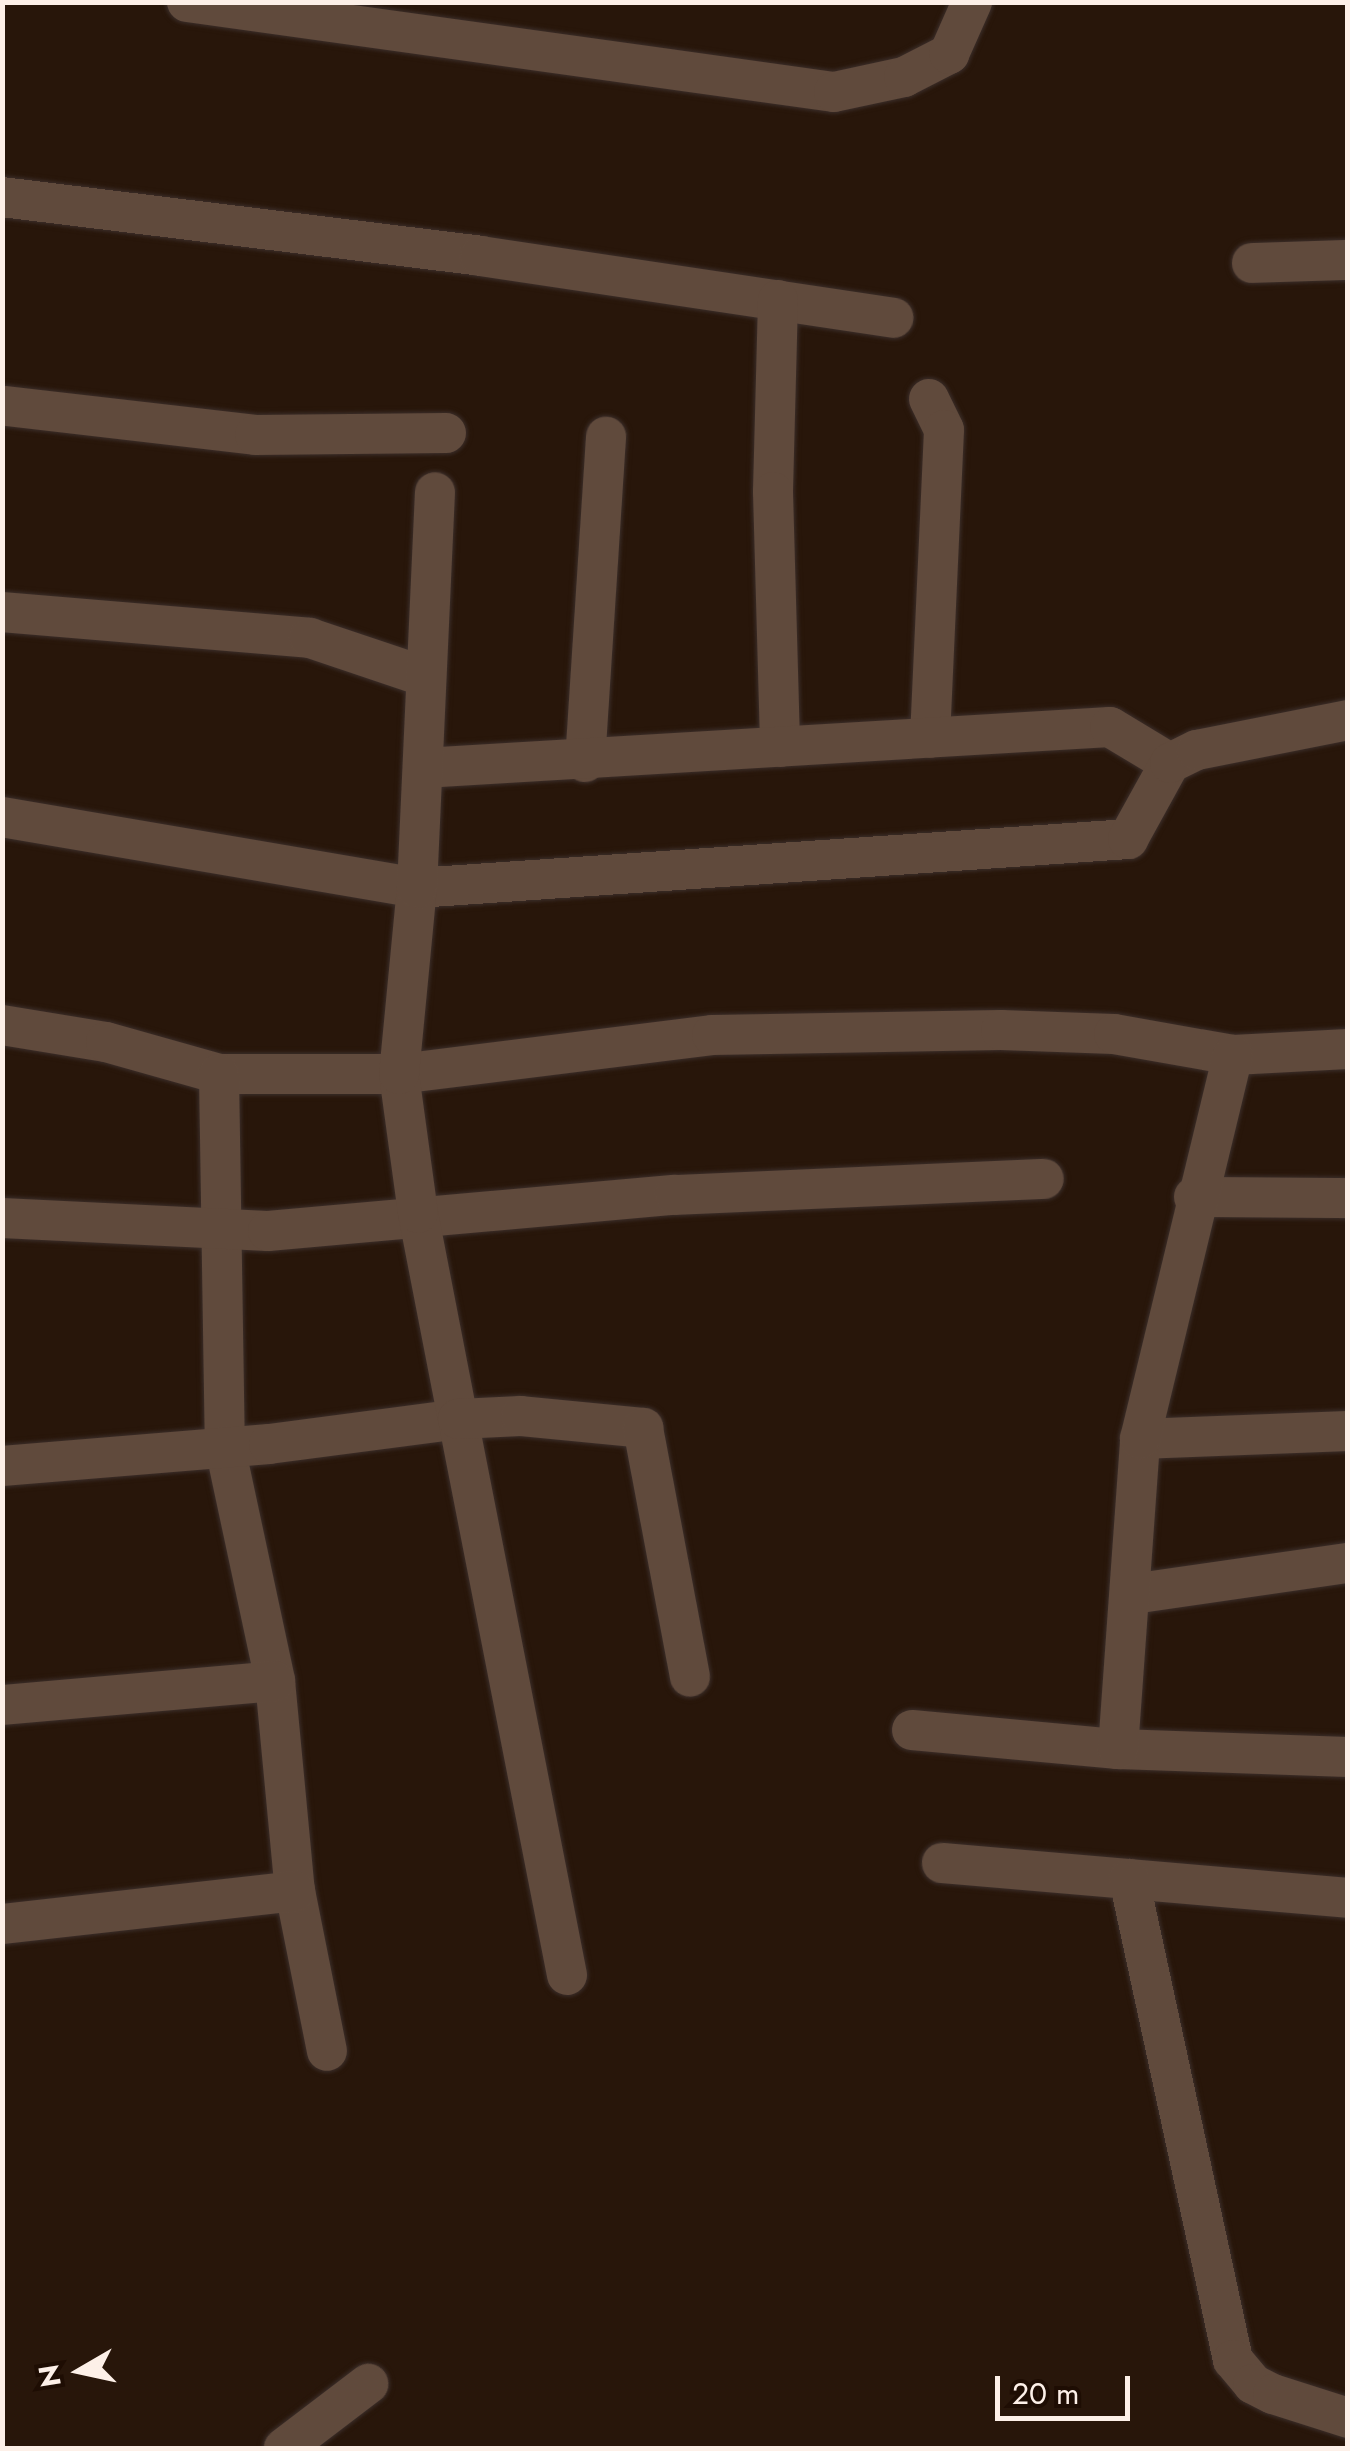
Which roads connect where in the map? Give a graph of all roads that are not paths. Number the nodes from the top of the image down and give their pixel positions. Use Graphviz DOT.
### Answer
graph roads {
  1 [pos="187,2"];
  2 [pos="972,2"];
  3 [pos="2,197"];
  4 [pos="1348,260"];
  5 [pos="1252,263"];
  6 [pos="778,300"];
  7 [pos="893,318"];
  8 [pos="929,399"];
  9 [pos="4,413"];
  10 [pos="446,433"];
  11 [pos="606,437"];
  12 [pos="435,492"];
  13 [pos="2,612"];
  14 [pos="426,678"];
  15 [pos="1348,720"];
  16 [pos="930,738"];
  17 [pos="780,746"];
  18 [pos="585,762"];
  19 [pos="1170,763"];
  20 [pos="423,768"];
  21 [pos="2,817"];
  22 [pos="417,888"];
  23 [pos="2,1024"];
  24 [pos="1348,1049"];
  25 [pos="1233,1055"];
  26 [pos="219,1074"];
  27 [pos="398,1074"];
  28 [pos="1044,1179"];
  29 [pos="1194,1197"];
  30 [pos="1348,1198"];
  31 [pos="418,1213"];
  32 [pos="2,1218"];
  33 [pos="224,1229"];
  34 [pos="458,1419"];
  35 [pos="1348,1431"];
  36 [pos="1140,1439"];
  37 [pos="224,1447"];
  38 [pos="2,1466"];
  39 [pos="1348,1563"];
  40 [pos="1132,1594"];
  41 [pos="690,1678"];
  42 [pos="275,1681"];
  43 [pos="2,1704"];
  44 [pos="912,1730"];
  45 [pos="1118,1748"];
  46 [pos="1348,1757"];
  47 [pos="942,1863"];
  48 [pos="1129,1879"];
  49 [pos="295,1891"];
  50 [pos="1348,1898"];
  51 [pos="2,1924"];
  52 [pos="568,1976"];
  53 [pos="327,2050"];
  54 [pos="368,2384"];
  55 [pos="1348,2418"];
  56 [pos="284,2448"];
  1 -- 2 [label="street"];
  3 -- 6 [label="street"];
  4 -- 5 [label="street"];
  6 -- 7 [label="street"];
  6 -- 17 [label="street"];
  8 -- 16 [label="street"];
  9 -- 10 [label="street"];
  11 -- 18 [label="street"];
  12 -- 14 [label="street"];
  13 -- 14 [label="street"];
  14 -- 20 [label="street"];
  15 -- 19 [label="street"];
  16 -- 17 [label="street"];
  16 -- 19 [label="street"];
  17 -- 18 [label="street"];
  18 -- 20 [label="street"];
  19 -- 22 [label="street"];
  20 -- 22 [label="street"];
  21 -- 22 [label="street"];
  22 -- 27 [label="street"];
  23 -- 26 [label="street"];
  24 -- 25 [label="street"];
  25 -- 27 [label="street"];
  25 -- 29 [label="street"];
  26 -- 27 [label="street"];
  26 -- 33 [label="street"];
  27 -- 31 [label="street"];
  28 -- 31 [label="street"];
  29 -- 30 [label="street"];
  29 -- 36 [label="street"];
  31 -- 33 [label="street"];
  31 -- 34 [label="street"];
  32 -- 33 [label="street"];
  33 -- 37 [label="street"];
  34 -- 37 [label="street"];
  34 -- 41 [label="street"];
  34 -- 52 [label="street"];
  35 -- 36 [label="street"];
  36 -- 40 [label="street"];
  37 -- 38 [label="street"];
  37 -- 42 [label="street"];
  39 -- 40 [label="street"];
  40 -- 45 [label="street"];
  42 -- 43 [label="street"];
  42 -- 49 [label="street"];
  44 -- 45 [label="street"];
  45 -- 46 [label="street"];
  47 -- 48 [label="street"];
  48 -- 50 [label="street"];
  48 -- 55 [label="street"];
  49 -- 51 [label="street"];
  49 -- 53 [label="street"];
  54 -- 56 [label="street"];
}
